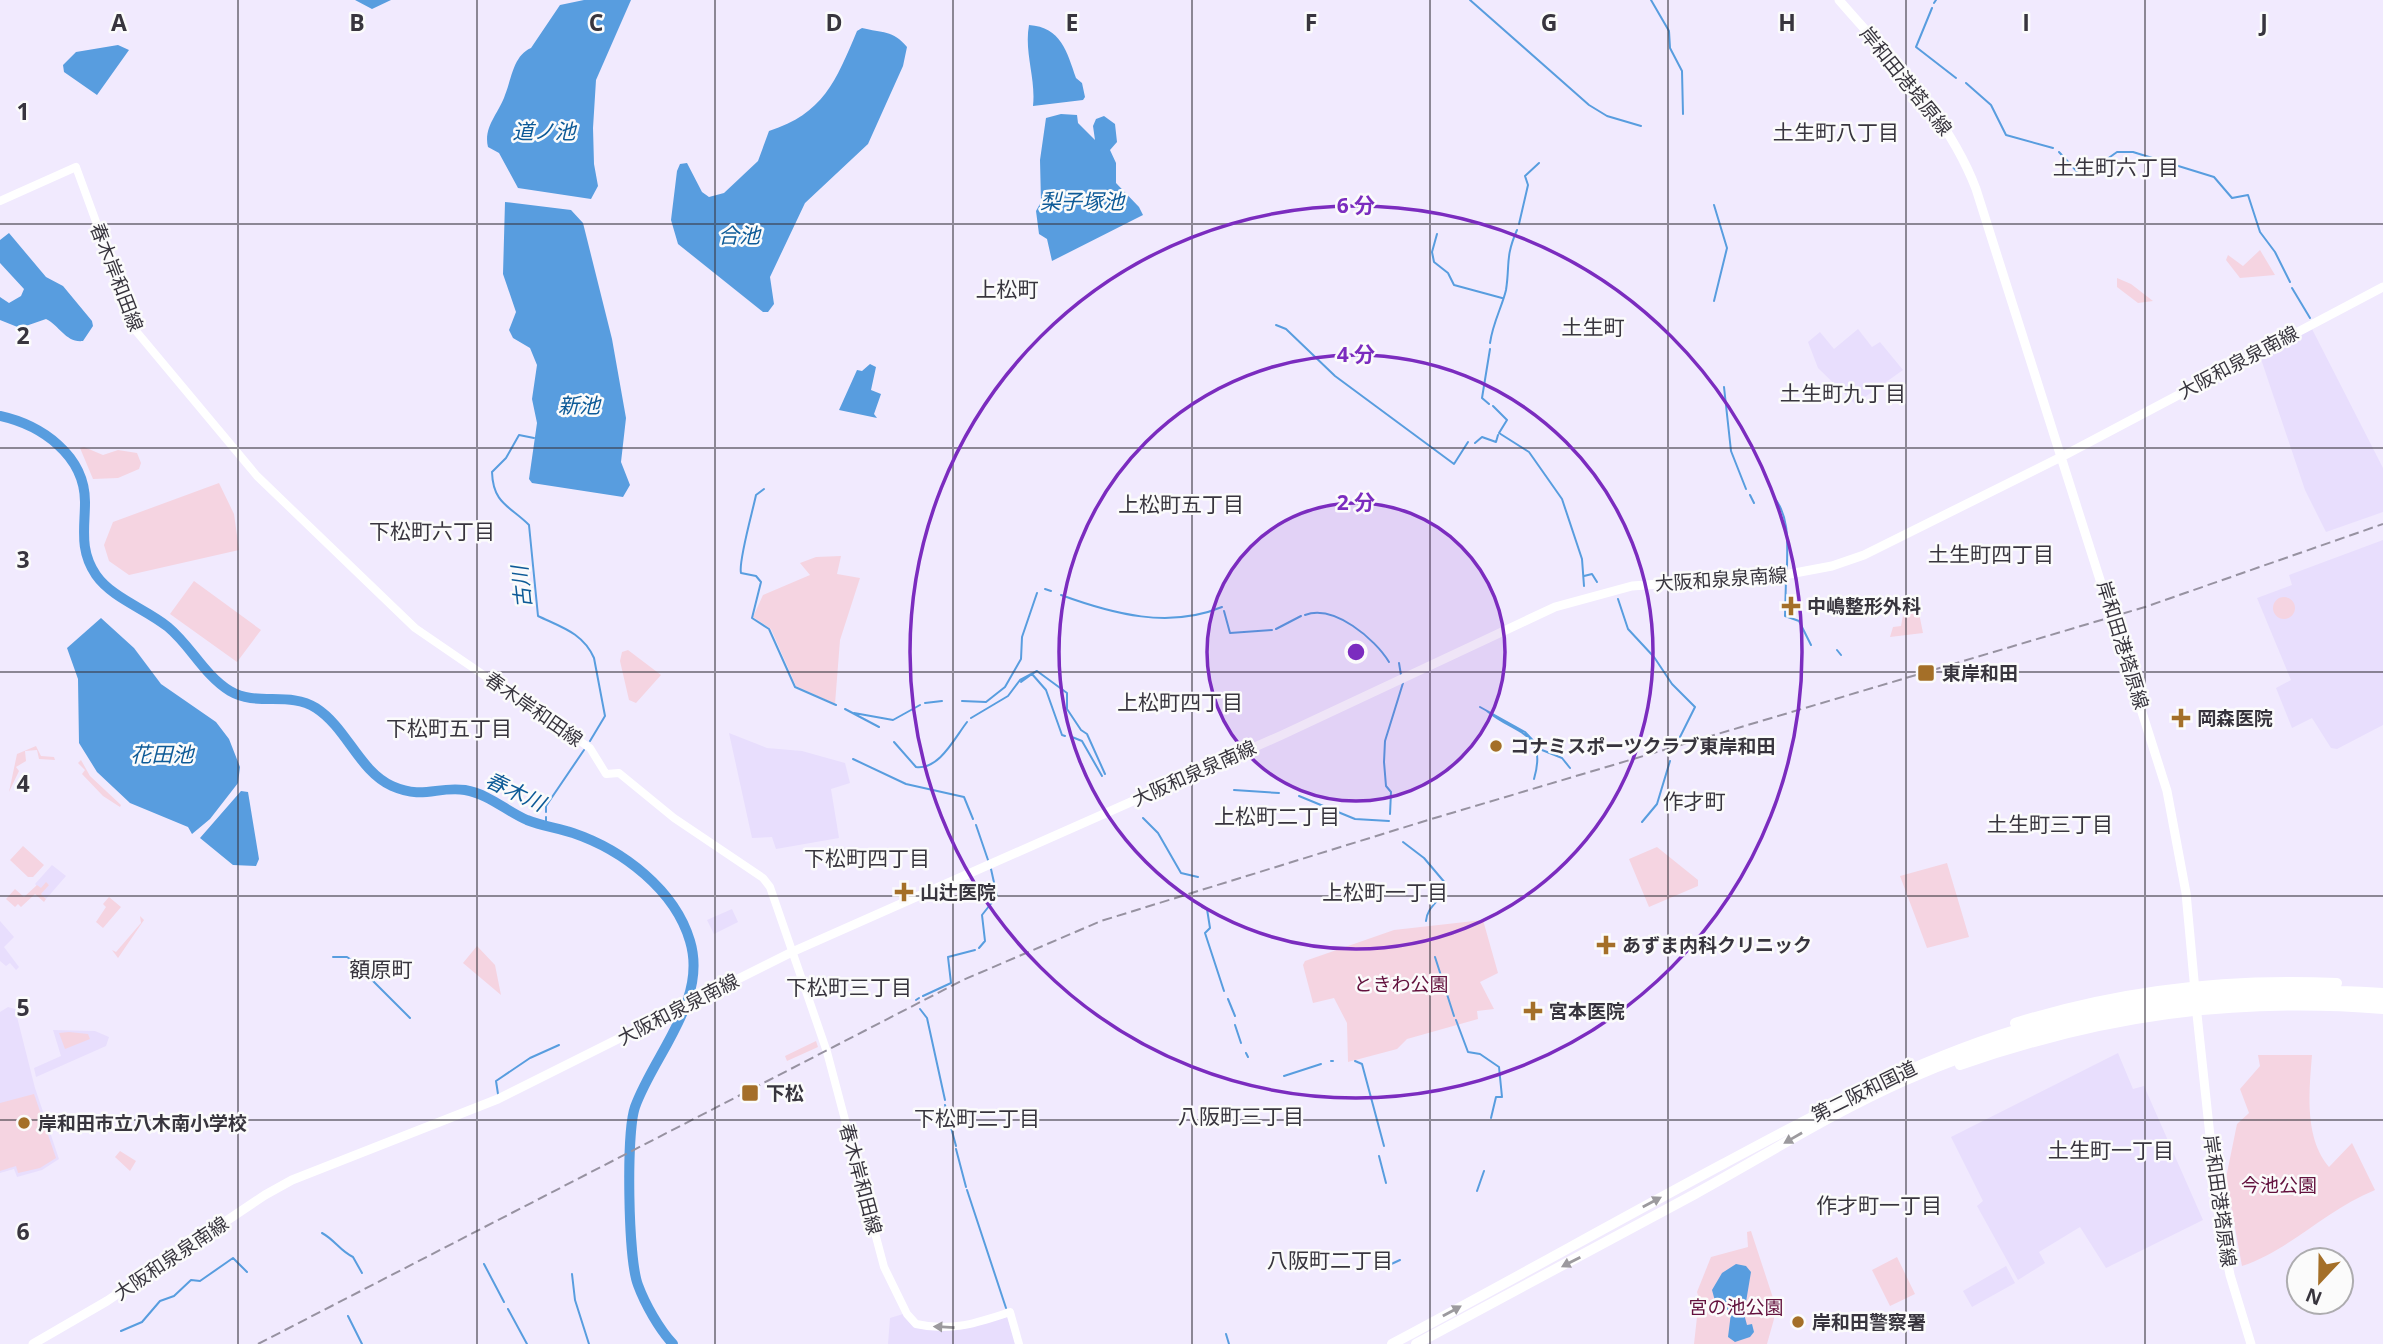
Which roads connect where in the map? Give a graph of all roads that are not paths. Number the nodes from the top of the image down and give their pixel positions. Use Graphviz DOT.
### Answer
graph roads {
  1 [pos="1839,0"];
  2 [pos="0,201"];
  3 [pos="2383,287"];
  4 [pos="2063,456"];
  5 [pos="792,952"];
  6 [pos="2194,985"];
  7 [pos="2383,986"];
  8 [pos="2383,993"];
  9 [pos="2383,1001"];
  10 [pos="2196,1009"];
  11 [pos="2383,1009"];
  12 [pos="1901,1077"];
  13 [pos="1824,1116"];
  14 [pos="33,1344"];
  15 [pos="1018,1344"];
  16 [pos="1392,1344"];
  17 [pos="1416,1344"];
  18 [pos="2251,1344"];
  1 -- 4 [label="main road, 岸和田港塔原線"];
  2 -- 5 [label="main road, 春木岸和田線"];
  3 -- 4 [label="main road, 大阪和泉泉南線"];
  4 -- 5 [label="main road, 大阪和泉泉南線"];
  4 -- 6 [label="main road, 岸和田港塔原線"];
  5 -- 14 [label="main road, 大阪和泉泉南線"];
  15 -- 5 [label="main road, 春木岸和田線, one-way"];
  6 -- 7 [label="highway"];
  6 -- 10 [label="main road, 岸和田港塔原線"];
  6 -- 13 [label="highway"];
  8 -- 12 [label="highway, 第二阪和国道"];
  9 -- 12 [label="highway, 第二阪和国道"];
  10 -- 11 [label="highway"];
  10 -- 13 [label="highway"];
  10 -- 18 [label="main road, 岸和田港塔原線"];
  12 -- 13 [label="highway, 第二阪和国道"];
  16 -- 13 [label="highway, 第二阪和国道, one-way"];
  13 -- 17 [label="highway, 第二阪和国道, one-way"];
}
